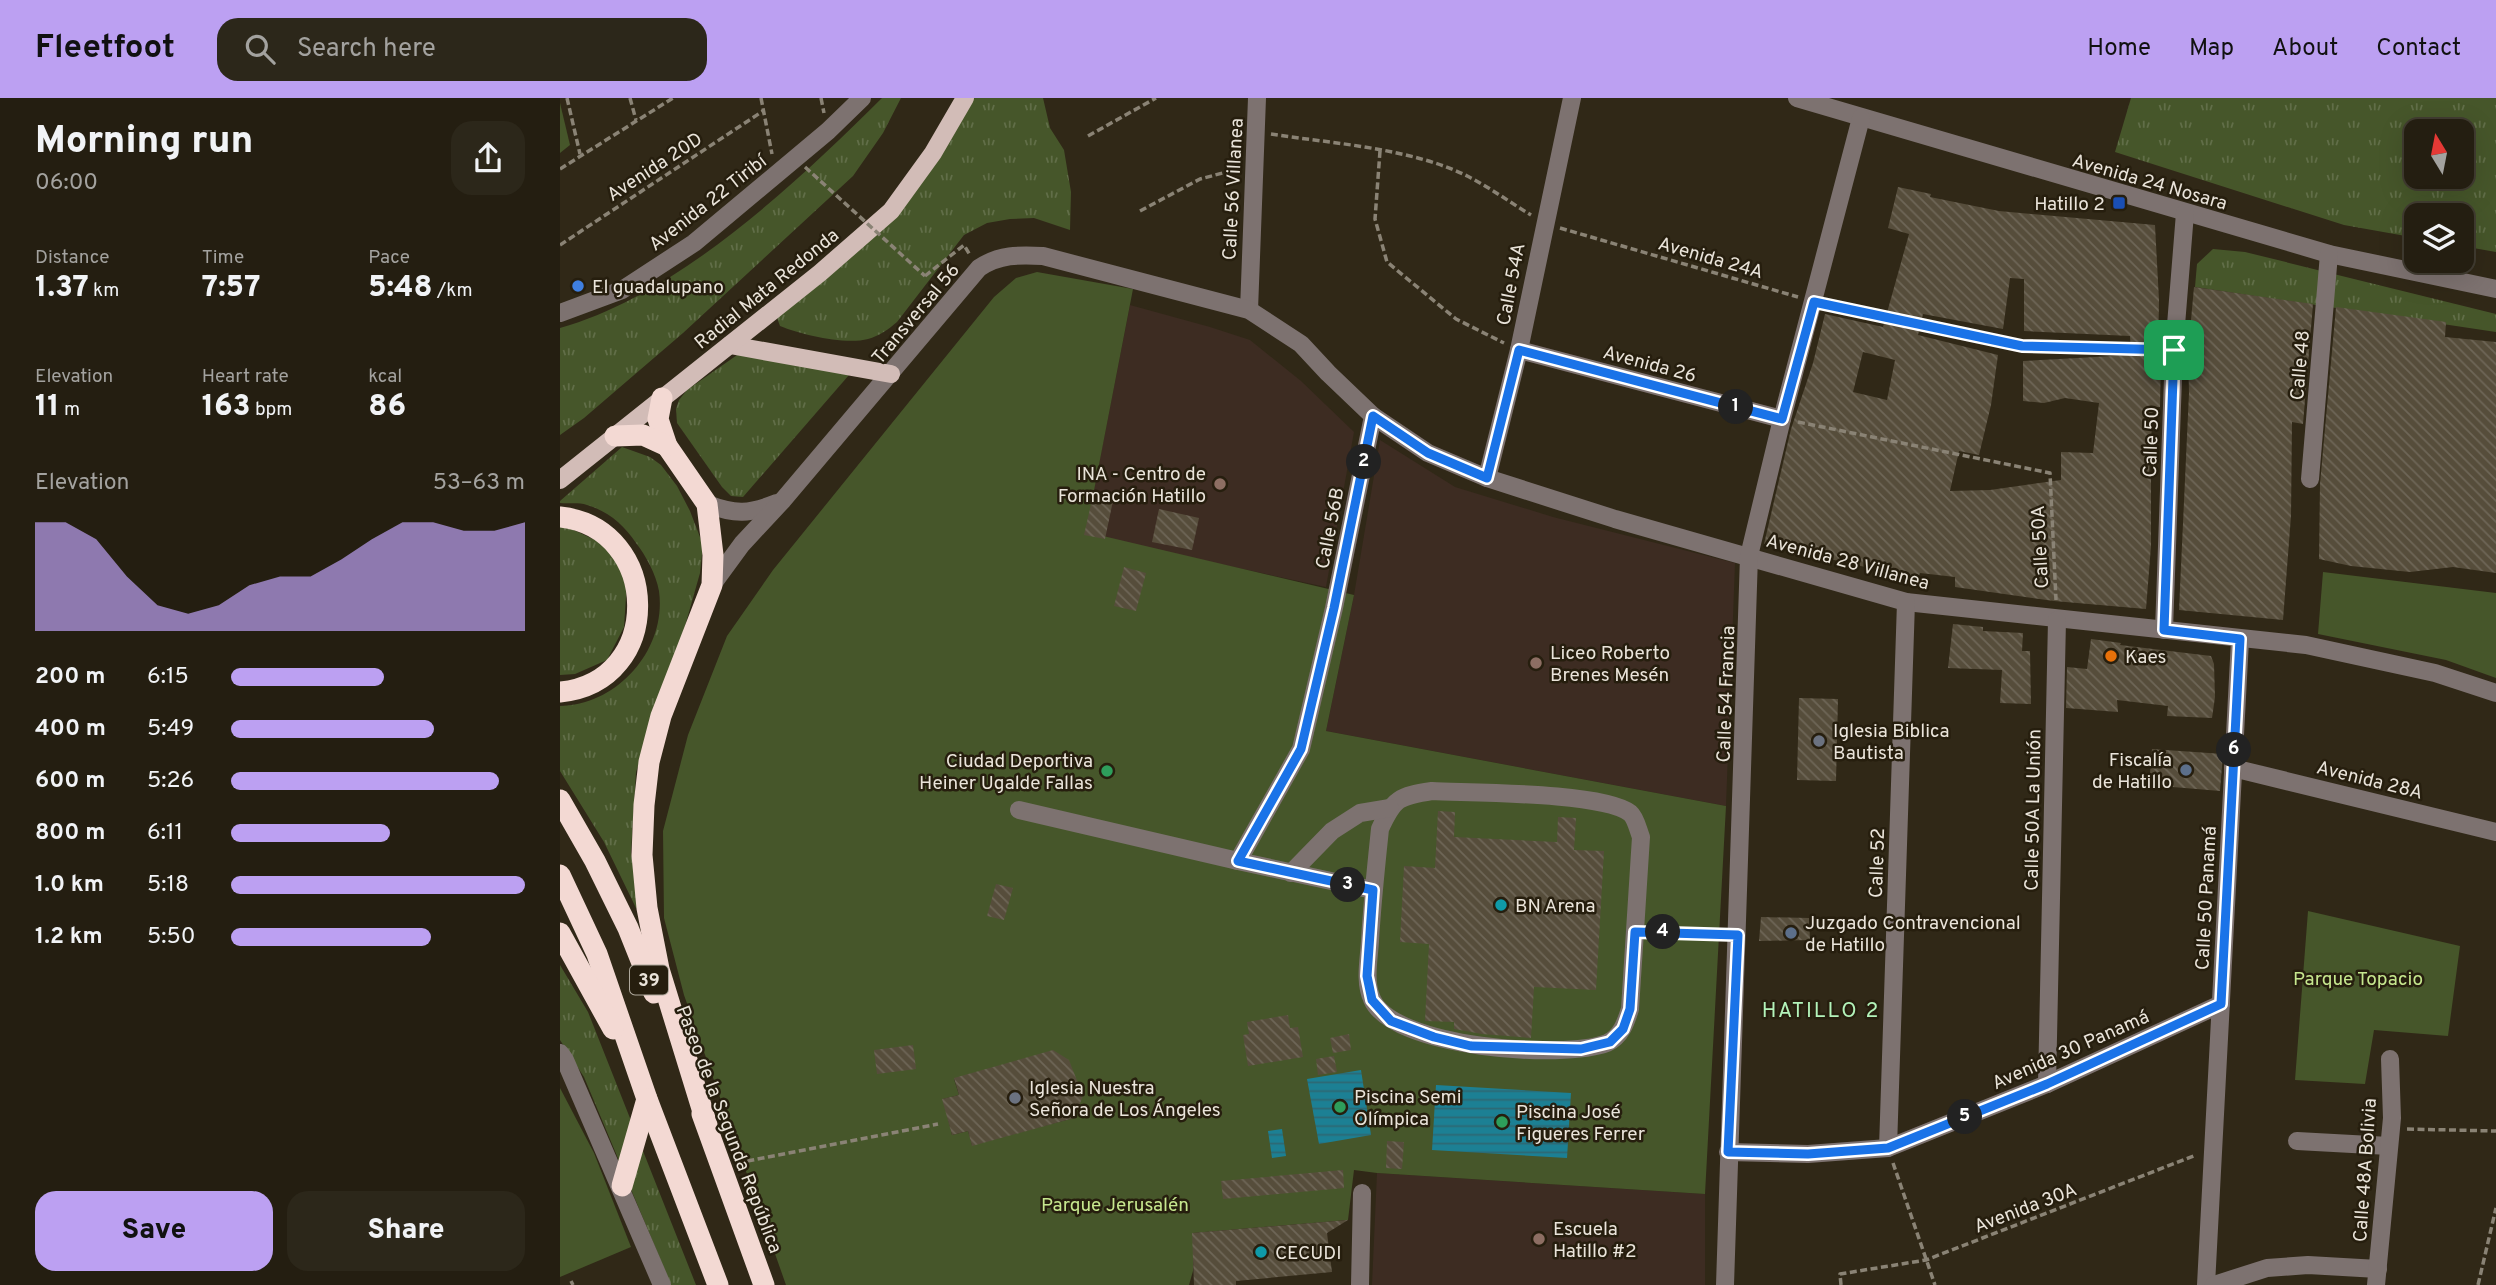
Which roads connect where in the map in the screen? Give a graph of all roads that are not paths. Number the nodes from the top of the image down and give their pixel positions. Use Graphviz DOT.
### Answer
graph roads {
  1 [pos="862,98"];
  2 [pos="965,98"];
  3 [pos="1257,98"];
  4 [pos="1572,98"];
  5 [pos="1797,98"];
  6 [pos="1861,118"];
  7 [pos="2185,213"];
  8 [pos="2329,254"];
  9 [pos="1249,282"];
  10 [pos="2496,289"];
  11 [pos="1223,302"];
  12 [pos="1248,310"];
  13 [pos="560,313"];
  14 [pos="730,345"];
  15 [pos="1519,350"];
  16 [pos="891,374"];
  17 [pos="662,398"];
  18 [pos="1373,416"];
  19 [pos="1782,419"];
  20 [pos="615,436"];
  21 [pos="667,446"];
  22 [pos="562,477"];
  23 [pos="1487,478"];
  24 [pos="2311,480"];
  25 [pos="783,500"];
  26 [pos="707,504"];
  27 [pos="560,517"];
  28 [pos="1749,556"];
  29 [pos="712,585"];
  30 [pos="1906,602"];
  31 [pos="2057,620"];
  32 [pos="2164,630"];
  33 [pos="2240,639"];
  34 [pos="560,692"];
  35 [pos="2496,693"];
  36 [pos="2233,768"];
  37 [pos="560,800"];
  38 [pos="1390,808"];
  39 [pos="1019,810"];
  40 [pos="2496,832"];
  41 [pos="1238,861"];
  42 [pos="1291,873"];
  43 [pos="560,876"];
  44 [pos="1373,890"];
  45 [pos="560,933"];
  46 [pos="2221,1004"];
  47 [pos="563,1056"];
  48 [pos="2390,1059"];
  49 [pos="2047,1084"];
  50 [pos="644,1091"];
  51 [pos="707,1125"];
  52 [pos="2390,1137"];
  53 [pos="2297,1141"];
  54 [pos="1888,1148"];
  55 [pos="1728,1152"];
  56 [pos="622,1186"];
  57 [pos="1362,1193"];
  58 [pos="2377,1277"];
  59 [pos="662,1285"];
  60 [pos="718,1285"];
  61 [pos="766,1285"];
  62 [pos="1360,1285"];
  63 [pos="1725,1285"];
  64 [pos="2206,1285"];
  65 [pos="2214,1285"];
  1 -- 13 [label="street, Avenida 22 Tiribí"];
  2 -- 14 [label="main road, Radial Mata Redonda"];
  3 -- 9 [label="street, Calle 56 Villanea"];
  4 -- 15 [label="street, Calle 54A"];
  5 -- 6 [label="street, Avenida 24 Nosara"];
  6 -- 7 [label="street, Avenida 24 Nosara"];
  6 -- 19 [label="street, Calle 54 Francia"];
  7 -- 8 [label="street, Avenida 24 Nosara"];
  7 -- 32 [label="street, Calle 50"];
  8 -- 10 [label="street, Avenida 24 Nosara"];
  8 -- 24 [label="street, Calle 48"];
  9 -- 11 [label="street, Calle 56 Villanea"];
  9 -- 12 [label="street, Calle 56 Villanea"];
  11 -- 12 [label="street, Transversal 56"];
  11 -- 16 [label="street, Transversal 56"];
  12 -- 18 [label="street, Avenida 28 Villanea"];
  14 -- 16 [label="main road"];
  14 -- 17 [label="main road, Radial Mata Redonda"];
  15 -- 19 [label="street, Avenida 26"];
  15 -- 23 [label="street, Calle 54A"];
  16 -- 25 [label="street, Transversal 56"];
  17 -- 20 [label="main road, Radial Mata Redonda"];
  17 -- 21 [label="highway"];
  18 -- 23 [label="street, Avenida 28 Villanea"];
  18 -- 41 [label="street, Calle 56B"];
  19 -- 28 [label="street, Calle 54 Francia"];
  20 -- 21 [label="highway"];
  20 -- 22 [label="main road, Radial Mata Redonda"];
  21 -- 26 [label="highway"];
  23 -- 28 [label="street, Avenida 28 Villanea"];
  25 -- 26 [label="street"];
  25 -- 29 [label="street, Transversal 56"];
  26 -- 29 [label="highway"];
  27 -- 34 [label="highway"];
  28 -- 30 [label="street, Avenida 28 Villanea"];
  28 -- 55 [label="street, Calle 54 Francia"];
  29 -- 51 [label="highway"];
  30 -- 31 [label="street, Avenida 28 Villanea"];
  30 -- 54 [label="street, Calle 52"];
  31 -- 32 [label="street, Avenida 28 Villanea"];
  31 -- 49 [label="street, Calle 50A La Unión"];
  32 -- 33 [label="street, Avenida 28 Villanea"];
  33 -- 35 [label="street, Avenida 28 Villanea"];
  33 -- 36 [label="street, Calle 50 Panamá"];
  36 -- 40 [label="street, Avenida 28A"];
  36 -- 46 [label="street, Calle 50 Panamá"];
  37 -- 51 [label="highway, Paseo de la Segunda República / 39"];
  38 -- 42 [label="street"];
  38 -- 44 [label="street"];
  38 -- 44 [label="street"];
  39 -- 41 [label="street"];
  41 -- 42 [label="street"];
  42 -- 44 [label="street"];
  43 -- 50 [label="highway, 39"];
  45 -- 50 [label="highway"];
  46 -- 49 [label="street, Avenida 30 Panamá"];
  46 -- 64 [label="street, Calle 50 Panamá"];
  47 -- 56 [label="street"];
  48 -- 52 [label="street, Calle 48A Bolivia"];
  49 -- 54 [label="street, Avenida 30 Panamá"];
  50 -- 56 [label="highway"];
  50 -- 60 [label="highway, 39"];
  51 -- 61 [label="highway, Paseo de la Segunda República / 39"];
  52 -- 53 [label="street"];
  52 -- 58 [label="street, Calle 48A Bolivia"];
  54 -- 55 [label="street, Avenida 30 Panamá"];
  55 -- 63 [label="street, Calle 54 Francia"];
  56 -- 59 [label="street"];
  57 -- 62 [label="street"];
  58 -- 65 [label="street"];
}
